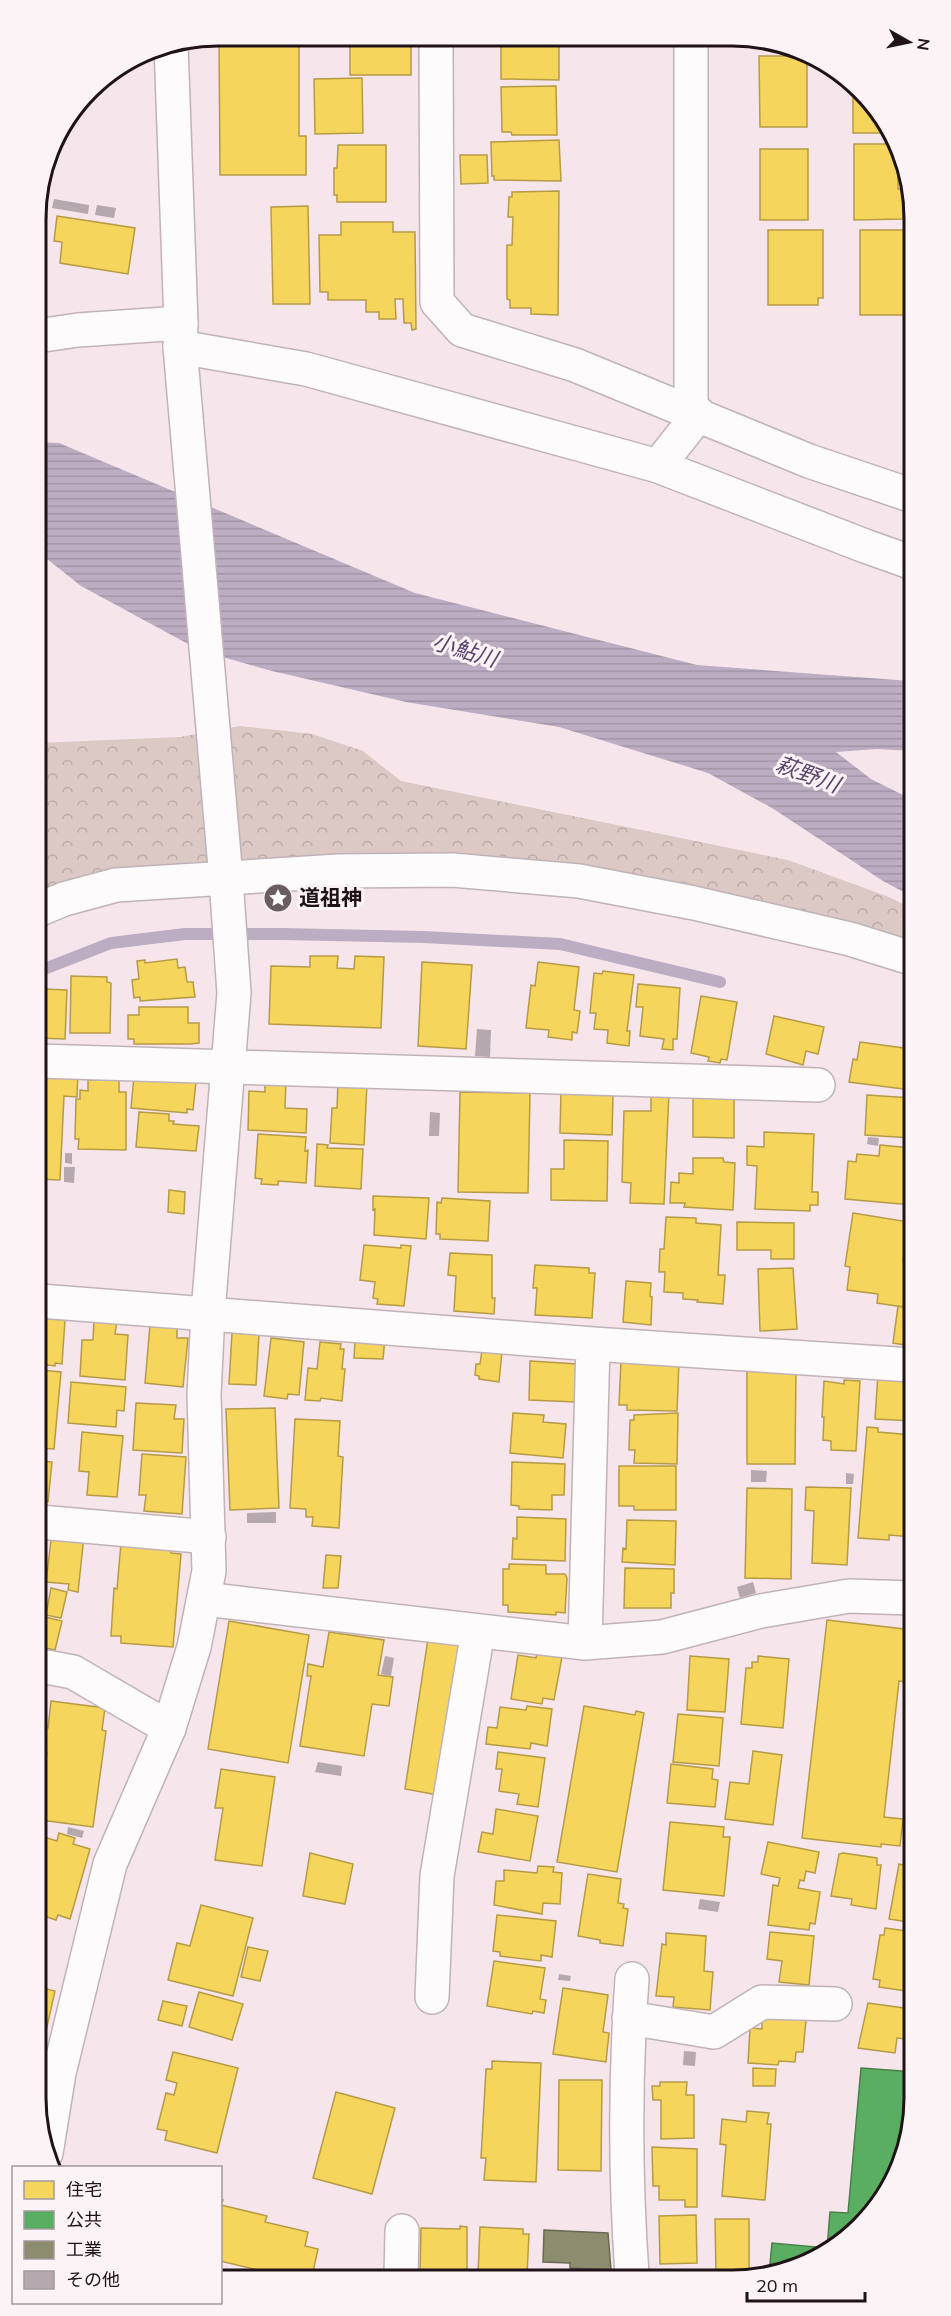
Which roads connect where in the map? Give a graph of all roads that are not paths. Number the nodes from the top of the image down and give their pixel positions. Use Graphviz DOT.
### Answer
graph roads {
  1 [pos="436,46"];
  2 [pos="691,46"];
  3 [pos="171,53"];
  4 [pos="47,335"];
  5 [pos="181,335"];
  6 [pos="695,413"];
  7 [pos="658,466"];
  8 [pos="904,493"];
  9 [pos="904,560"];
  10 [pos="226,879"];
  11 [pos="47,907"];
  12 [pos="904,956"];
  13 [pos="47,1061"];
  14 [pos="228,1066"];
  15 [pos="818,1085"];
  16 [pos="46,1300"];
  17 [pos="208,1312"];
  18 [pos="593,1344"];
  19 [pos="904,1364"];
  20 [pos="46,1523"];
  21 [pos="208,1537"];
  22 [pos="904,1598"];
  23 [pos="204,1599"];
  24 [pos="478,1631"];
  25 [pos="585,1643"];
  26 [pos="46,1667"];
  27 [pos="169,1728"];
  28 [pos="632,1979"];
  29 [pos="432,1997"];
  30 [pos="835,2004"];
  31 [pos="629,2018"];
  32 [pos="50,2130"];
  33 [pos="402,2230"];
  34 [pos="401,2270"];
  35 [pos="632,2270"];
  1 -- 6 [label="street"];
  2 -- 6 [label="street"];
  3 -- 5 [label="street"];
  4 -- 5 [label="street"];
  5 -- 7 [label="street"];
  5 -- 10 [label="street"];
  6 -- 7 [label="street"];
  6 -- 8 [label="street"];
  7 -- 9 [label="street"];
  10 -- 11 [label="street"];
  10 -- 12 [label="street"];
  10 -- 14 [label="street"];
  13 -- 14 [label="street"];
  14 -- 15 [label="street"];
  14 -- 17 [label="street"];
  16 -- 17 [label="street"];
  17 -- 18 [label="street"];
  17 -- 21 [label="street"];
  18 -- 19 [label="street"];
  18 -- 25 [label="street"];
  20 -- 21 [label="street"];
  21 -- 23 [label="street"];
  22 -- 25 [label="street"];
  23 -- 24 [label="street"];
  23 -- 27 [label="street"];
  24 -- 25 [label="street"];
  24 -- 29 [label="street"];
  26 -- 27 [label="street"];
  27 -- 32 [label="street"];
  28 -- 31 [label="street"];
  30 -- 31 [label="street"];
  31 -- 35 [label="street"];
  33 -- 34 [label="street"];
}
